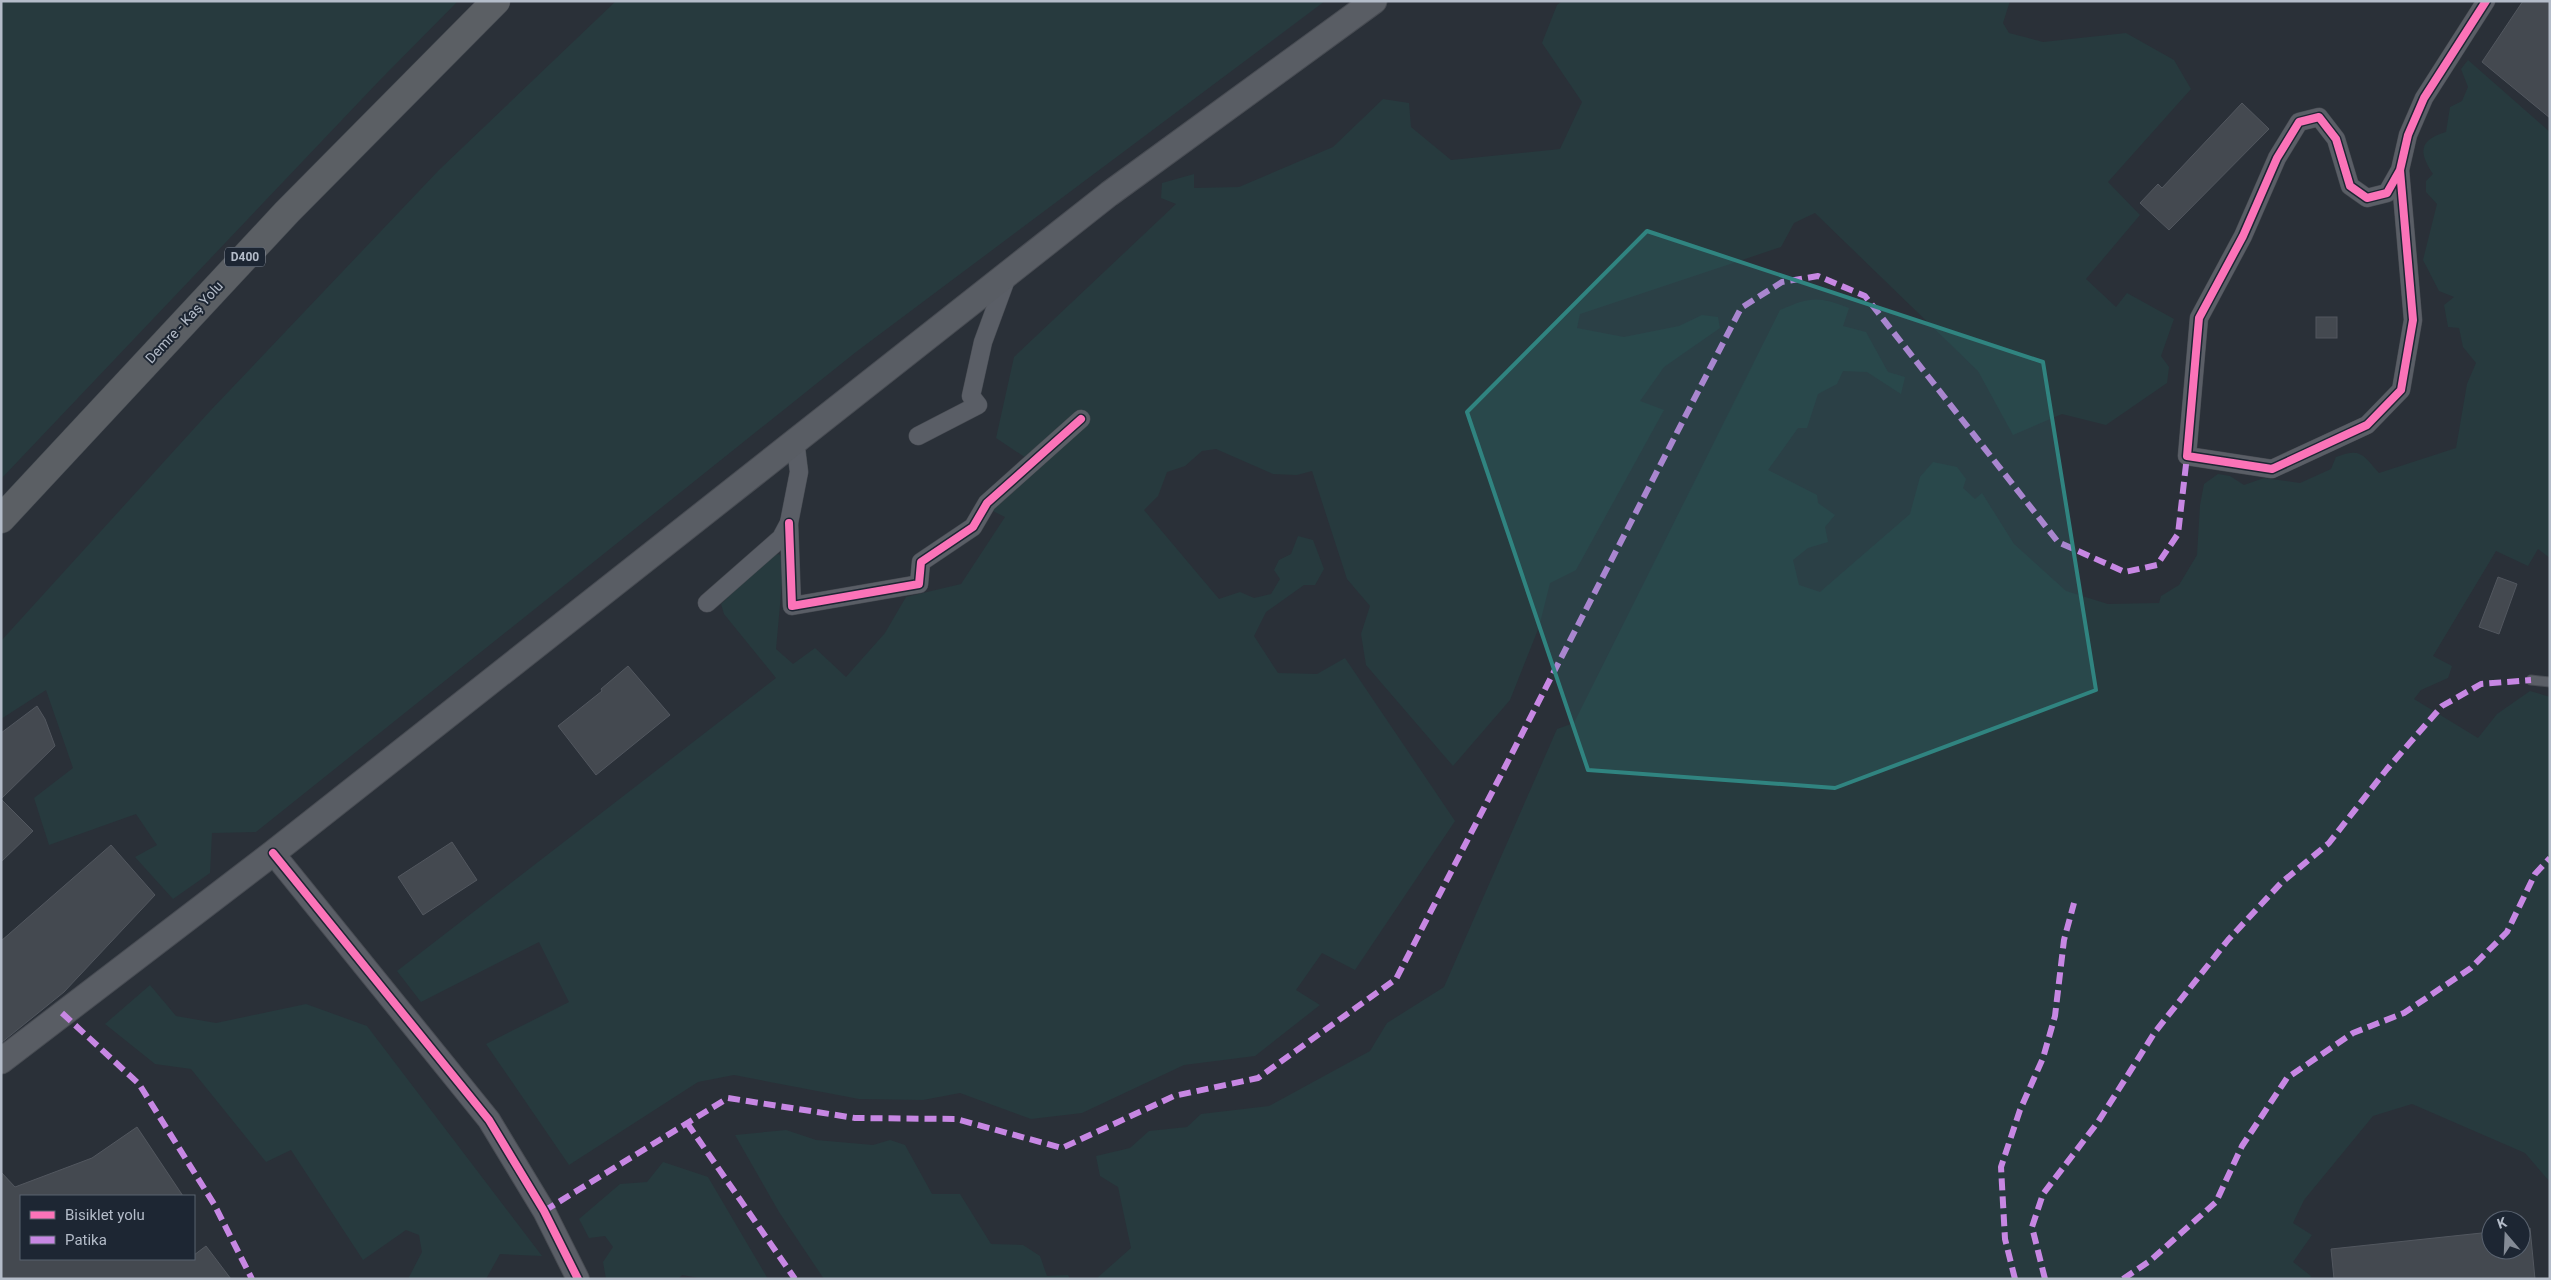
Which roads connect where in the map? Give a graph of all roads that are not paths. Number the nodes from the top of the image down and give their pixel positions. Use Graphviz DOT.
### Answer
graph roads {
  1 [pos="496,1"];
  2 [pos="1374,1"];
  3 [pos="2486,1"];
  4 [pos="2400,170"];
  5 [pos="1008,274"];
  6 [pos="1081,419"];
  7 [pos="918,436"];
  8 [pos="796,440"];
  9 [pos="1,519"];
  10 [pos="789,523"];
  11 [pos="707,603"];
  12 [pos="2531,680"];
  13 [pos="2550,682"];
  14 [pos="273,853"];
  15 [pos="1,1061"];
  16 [pos="578,1279"];
  1 -- 9 [label="highway, Demre - Kaş Yolu / D400"];
  2 -- 5 [label="main road"];
  3 -- 4 [label="street"];
  4 -- 4 [label="street"];
  5 -- 7 [label="street"];
  5 -- 8 [label="main road"];
  6 -- 10 [label="street"];
  8 -- 10 [label="street"];
  8 -- 14 [label="main road"];
  10 -- 11 [label="street"];
  12 -- 13 [label="lane"];
  14 -- 15 [label="main road"];
  14 -- 16 [label="street"];
}
